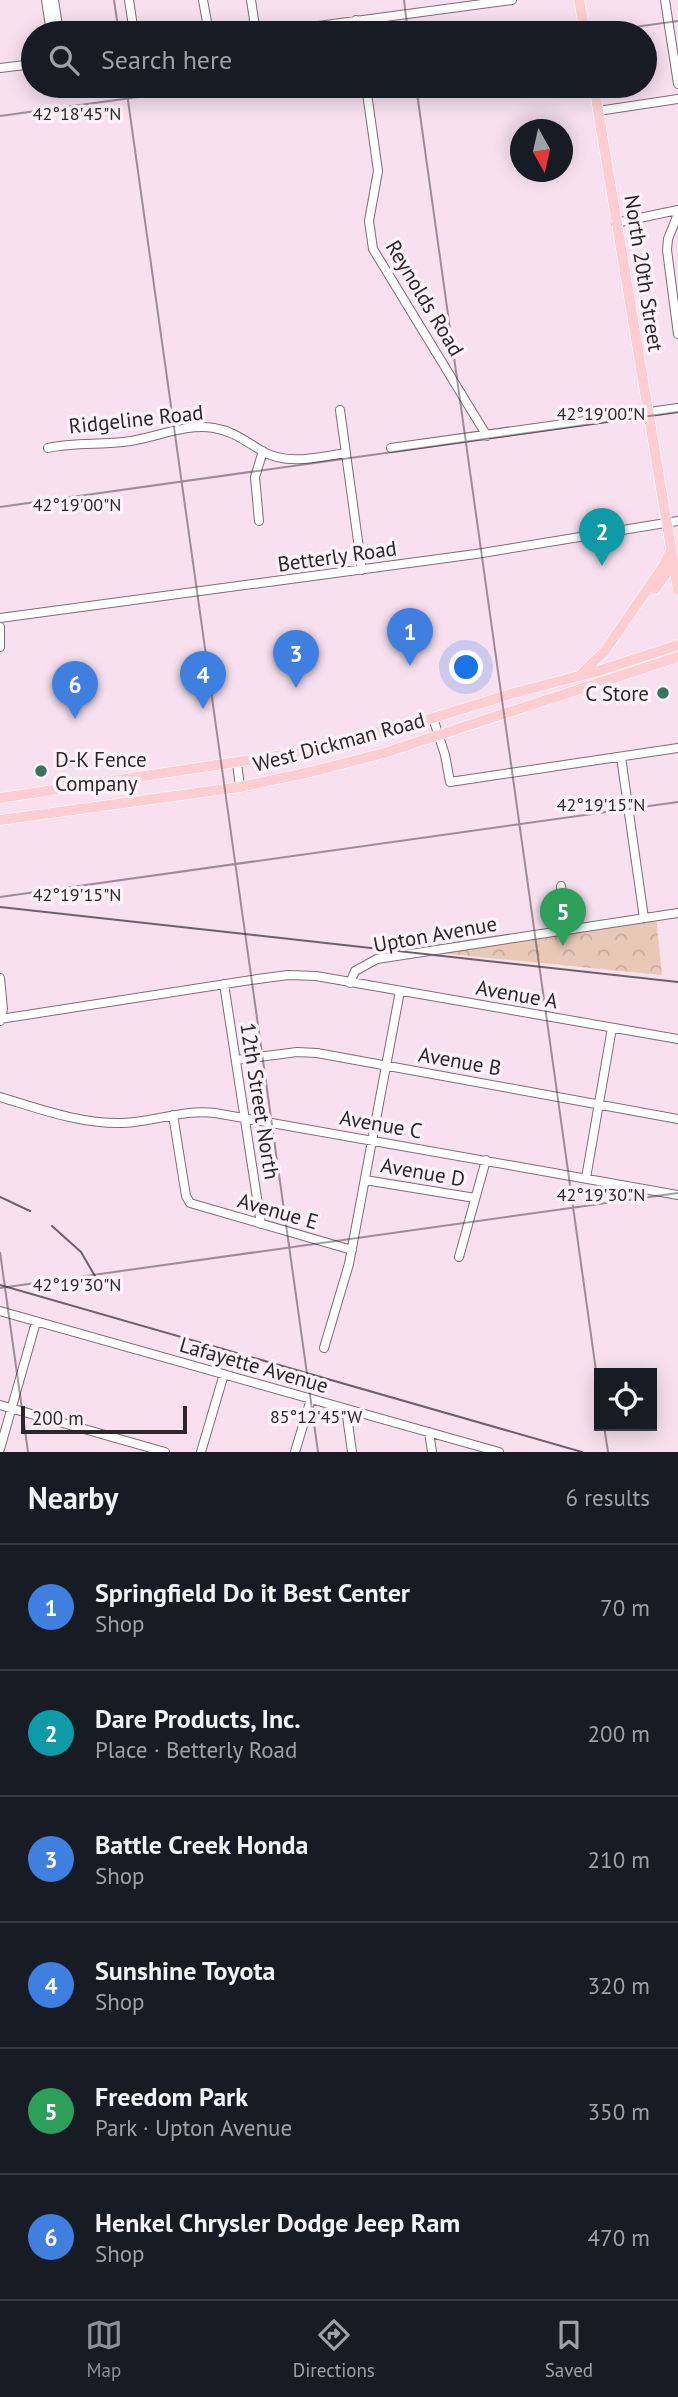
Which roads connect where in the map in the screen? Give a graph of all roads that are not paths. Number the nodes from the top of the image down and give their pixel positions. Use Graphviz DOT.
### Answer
graph roads {
  1 [pos="46,0"];
  2 [pos="54,0"];
  3 [pos="129,0"];
  4 [pos="203,0"];
  5 [pos="251,0"];
  6 [pos="512,0"];
  7 [pos="579,0"];
  8 [pos="665,0"];
  9 [pos="474,2"];
  10 [pos="356,20"];
  11 [pos="49,21"];
  12 [pos="57,21"];
  13 [pos="132,21"];
  14 [pos="207,21"];
  15 [pos="254,21"];
  16 [pos="349,21"];
  17 [pos="583,21"];
  18 [pos="21,65"];
  19 [pos="0,68"];
  20 [pos="678,84"];
  21 [pos="368,98"];
  22 [pos="596,98"];
  23 [pos="678,99"];
  24 [pos="598,111"];
  25 [pos="678,212"];
  26 [pos="616,223"];
  27 [pos="678,334"];
  28 [pos="678,408"];
  29 [pos="341,410"];
  30 [pos="647,413"];
  31 [pos="487,436"];
  32 [pos="48,448"];
  33 [pos="391,448"];
  34 [pos="263,451"];
  35 [pos="346,453"];
  36 [pos="259,521"];
  37 [pos="678,521"];
  38 [pos="666,523"];
  39 [pos="671,550"];
  40 [pos="673,564"];
  41 [pos="362,570"];
  42 [pos="678,590"];
  43 [pos="0,618"];
  44 [pos="0,627"];
  45 [pos="678,645"];
  46 [pos="0,647"];
  47 [pos="678,657"];
  48 [pos="598,671"];
  49 [pos="577,676"];
  50 [pos="586,687"];
  51 [pos="433,718"];
  52 [pos="438,736"];
  53 [pos="678,748"];
  54 [pos="621,757"];
  55 [pos="237,763"];
  56 [pos="240,787"];
  57 [pos="0,798"];
  58 [pos="0,820"];
  59 [pos="561,886"];
  60 [pos="678,913"];
  61 [pos="644,918"];
  62 [pos="566,930"];
  63 [pos="0,978"];
  64 [pos="350,983"];
  65 [pos="224,984"];
  66 [pos="400,991"];
  67 [pos="1,1020"];
  68 [pos="612,1028"];
  69 [pos="678,1039"];
  70 [pos="236,1060"];
  71 [pos="386,1066"];
  72 [pos="0,1097"];
  73 [pos="599,1104"];
  74 [pos="173,1115"];
  75 [pos="245,1118"];
  76 [pos="678,1119"];
  77 [pos="374,1141"];
  78 [pos="486,1160"];
  79 [pos="586,1178"];
  80 [pos="365,1180"];
  81 [pos="678,1195"];
  82 [pos="475,1198"];
  83 [pos="261,1224"];
  84 [pos="352,1250"];
  85 [pos="459,1257"];
  86 [pos="0,1311"];
  87 [pos="36,1322"];
  88 [pos="324,1348"];
  89 [pos="224,1374"];
  90 [pos="311,1399"];
  91 [pos="0,1405"];
  92 [pos="10,1408"];
  93 [pos="345,1409"];
  94 [pos="429,1433"];
  95 [pos="0,1449"];
  96 [pos="165,1452"];
  97 [pos="201,1452"];
  98 [pos="295,1452"];
  99 [pos="352,1452"];
  100 [pos="432,1452"];
  101 [pos="499,1452"];
  1 -- 11 [label="street"];
  2 -- 12 [label="street"];
  3 -- 13 [label="street"];
  4 -- 14 [label="street"];
  5 -- 15 [label="street"];
  6 -- 9 [label="street"];
  7 -- 17 [label="main road"];
  8 -- 20 [label="street"];
  9 -- 10 [label="street"];
  10 -- 16 [label="street"];
  18 -- 19 [label="street"];
  21 -- 31 [label="street, Reynolds Road"];
  22 -- 24 [label="main road, North 20th Street"];
  23 -- 24 [label="street"];
  24 -- 26 [label="main road, North 20th Street"];
  25 -- 26 [label="street"];
  25 -- 27 [label="street"];
  26 -- 30 [label="main road, North 20th Street"];
  28 -- 30 [label="street"];
  29 -- 35 [label="street"];
  30 -- 31 [label="street"];
  30 -- 38 [label="main road, North 20th Street"];
  31 -- 33 [label="street"];
  32 -- 34 [label="street, Ridgeline Road"];
  34 -- 35 [label="street, Ridgeline Road"];
  34 -- 36 [label="street"];
  35 -- 41 [label="street"];
  37 -- 38 [label="street, Betterly Road"];
  38 -- 39 [label="main road, North 20th Street"];
  38 -- 41 [label="street, Betterly Road"];
  39 -- 40 [label="main road, North 20th Street"];
  39 -- 49 [label="main road"];
  40 -- 42 [label="main road, North 20th Street"];
  40 -- 48 [label="main road"];
  41 -- 43 [label="street, Betterly Road"];
  44 -- 46 [label="street"];
  45 -- 48 [label="main road, West Dickman Road"];
  47 -- 50 [label="main road, West Dickman Road"];
  48 -- 49 [label="main road, West Dickman Road"];
  48 -- 50 [label="main road"];
  49 -- 51 [label="main road, West Dickman Road"];
  50 -- 52 [label="main road, West Dickman Road"];
  51 -- 52 [label="street"];
  51 -- 55 [label="main road, West Dickman Road"];
  52 -- 54 [label="street"];
  52 -- 56 [label="main road, West Dickman Road"];
  53 -- 54 [label="street"];
  54 -- 61 [label="street"];
  55 -- 56 [label="street"];
  55 -- 57 [label="main road, West Dickman Road"];
  56 -- 58 [label="main road, West Dickman Road"];
  59 -- 62 [label="street"];
  60 -- 61 [label="street, Upton Avenue"];
  61 -- 62 [label="street, Upton Avenue"];
  62 -- 64 [label="street, Upton Avenue"];
  63 -- 67 [label="street"];
  64 -- 65 [label="street"];
  64 -- 66 [label="street, Avenue A"];
  65 -- 67 [label="street"];
  65 -- 70 [label="street, 12th Street North"];
  66 -- 68 [label="street, Avenue A"];
  66 -- 71 [label="street"];
  68 -- 69 [label="street, Avenue A"];
  68 -- 73 [label="street"];
  70 -- 71 [label="street, Avenue B"];
  70 -- 75 [label="street, 12th Street North"];
  71 -- 73 [label="street, Avenue B"];
  71 -- 77 [label="street"];
  72 -- 74 [label="street, Avenue C"];
  73 -- 76 [label="street, Avenue B"];
  73 -- 79 [label="street"];
  74 -- 75 [label="street, Avenue C"];
  74 -- 83 [label="street, Avenue E"];
  75 -- 77 [label="street, Avenue C"];
  75 -- 83 [label="street, 12th Street North"];
  77 -- 78 [label="street, Avenue C"];
  77 -- 80 [label="street"];
  78 -- 79 [label="street, Avenue C"];
  78 -- 82 [label="street"];
  79 -- 81 [label="street, Avenue C"];
  80 -- 82 [label="street, Avenue D"];
  80 -- 84 [label="street"];
  82 -- 85 [label="street"];
  83 -- 84 [label="street, Avenue E"];
  84 -- 88 [label="street"];
  86 -- 87 [label="street, Lafayette Avenue"];
  87 -- 89 [label="street, Lafayette Avenue"];
  87 -- 92 [label="street"];
  89 -- 90 [label="street, Lafayette Avenue"];
  89 -- 97 [label="street"];
  90 -- 93 [label="street, Lafayette Avenue"];
  90 -- 98 [label="street"];
  91 -- 92 [label="street"];
  92 -- 95 [label="street"];
  92 -- 96 [label="street"];
  93 -- 94 [label="street, Lafayette Avenue"];
  93 -- 99 [label="street"];
  94 -- 100 [label="street"];
  94 -- 101 [label="street, Lafayette Avenue"];
}
